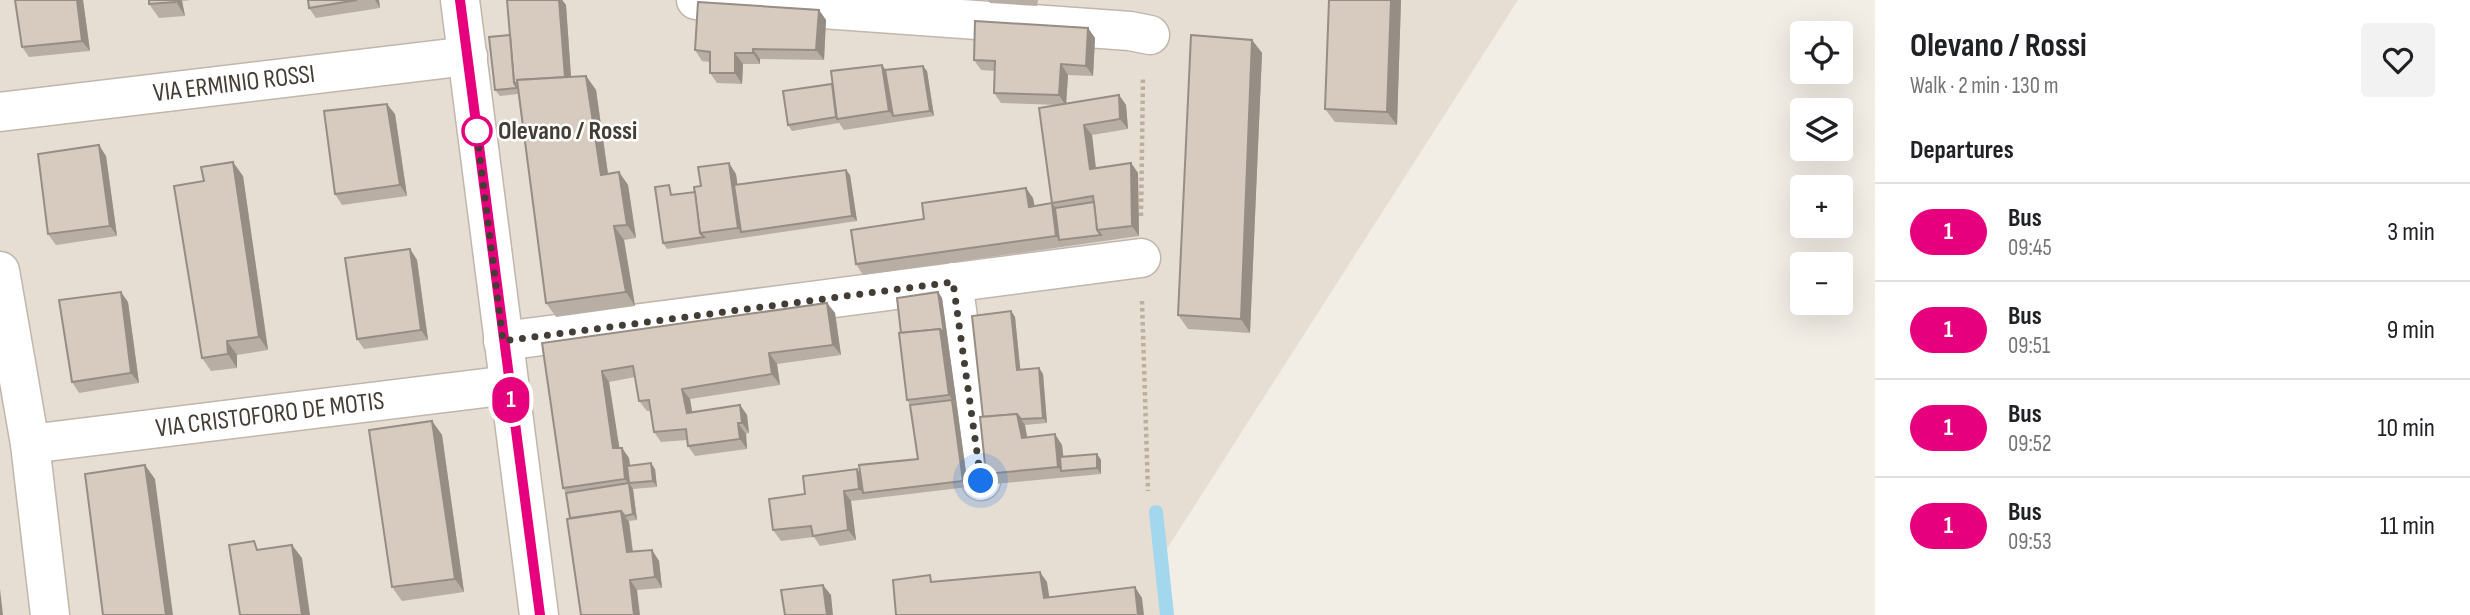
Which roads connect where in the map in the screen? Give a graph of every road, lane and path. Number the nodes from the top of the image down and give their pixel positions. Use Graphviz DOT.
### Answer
graph roads {
  1 [pos="460,0"];
  2 [pos="695,0"];
  3 [pos="1150,35"];
  4 [pos="468,56"];
  5 [pos="0,111"];
  6 [pos="1141,258"];
  7 [pos="0,271"];
  8 [pos="953,282"];
  9 [pos="3,309"];
  10 [pos="503,341"];
  11 [pos="509,385"];
  12 [pos="30,444"];
  13 [pos="981,481"];
  14 [pos="50,615"];
  15 [pos="540,615"];
  1 -- 4 [label="street"];
  2 -- 3 [label="street"];
  4 -- 5 [label="street, VIA ERMINIO ROSSI"];
  4 -- 10 [label="street"];
  6 -- 8 [label="street"];
  7 -- 9 [label="street"];
  8 -- 10 [label="street"];
  8 -- 13 [label="street"];
  9 -- 12 [label="street"];
  10 -- 11 [label="street"];
  11 -- 12 [label="street, VIA CRISTOFORO DE MOTIS"];
  11 -- 15 [label="street"];
  12 -- 14 [label="street"];
}
